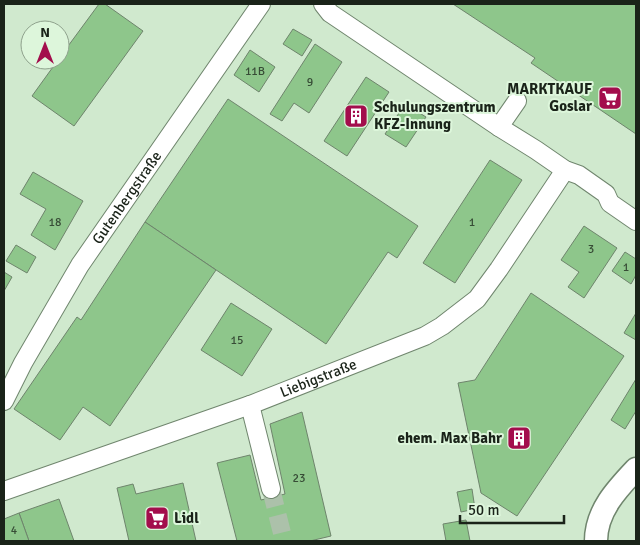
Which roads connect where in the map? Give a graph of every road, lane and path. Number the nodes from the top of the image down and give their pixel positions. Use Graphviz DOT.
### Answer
graph roads {
  1 [pos="261,4"];
  2 [pos="323,4"];
  3 [pos="517,101"];
  4 [pos="499,127"];
  5 [pos="565,170"];
  6 [pos="636,221"];
  7 [pos="4,401"];
  8 [pos="250,405"];
  9 [pos="636,469"];
  10 [pos="271,489"];
  11 [pos="4,491"];
  12 [pos="603,513"];
  13 [pos="596,541"];
  14 [pos="604,541"];
  1 -- 7 [label="street, Gutenbergstraße"];
  2 -- 4 [label="street"];
  3 -- 4 [label="street"];
  4 -- 5 [label="street"];
  5 -- 6 [label="street"];
  5 -- 8 [label="street, Liebigstraße"];
  8 -- 10 [label="street"];
  8 -- 11 [label="street, Liebigstraße"];
  9 -- 12 [label="main road"];
  12 -- 13 [label="main road"];
  12 -- 14 [label="main road"];
}
